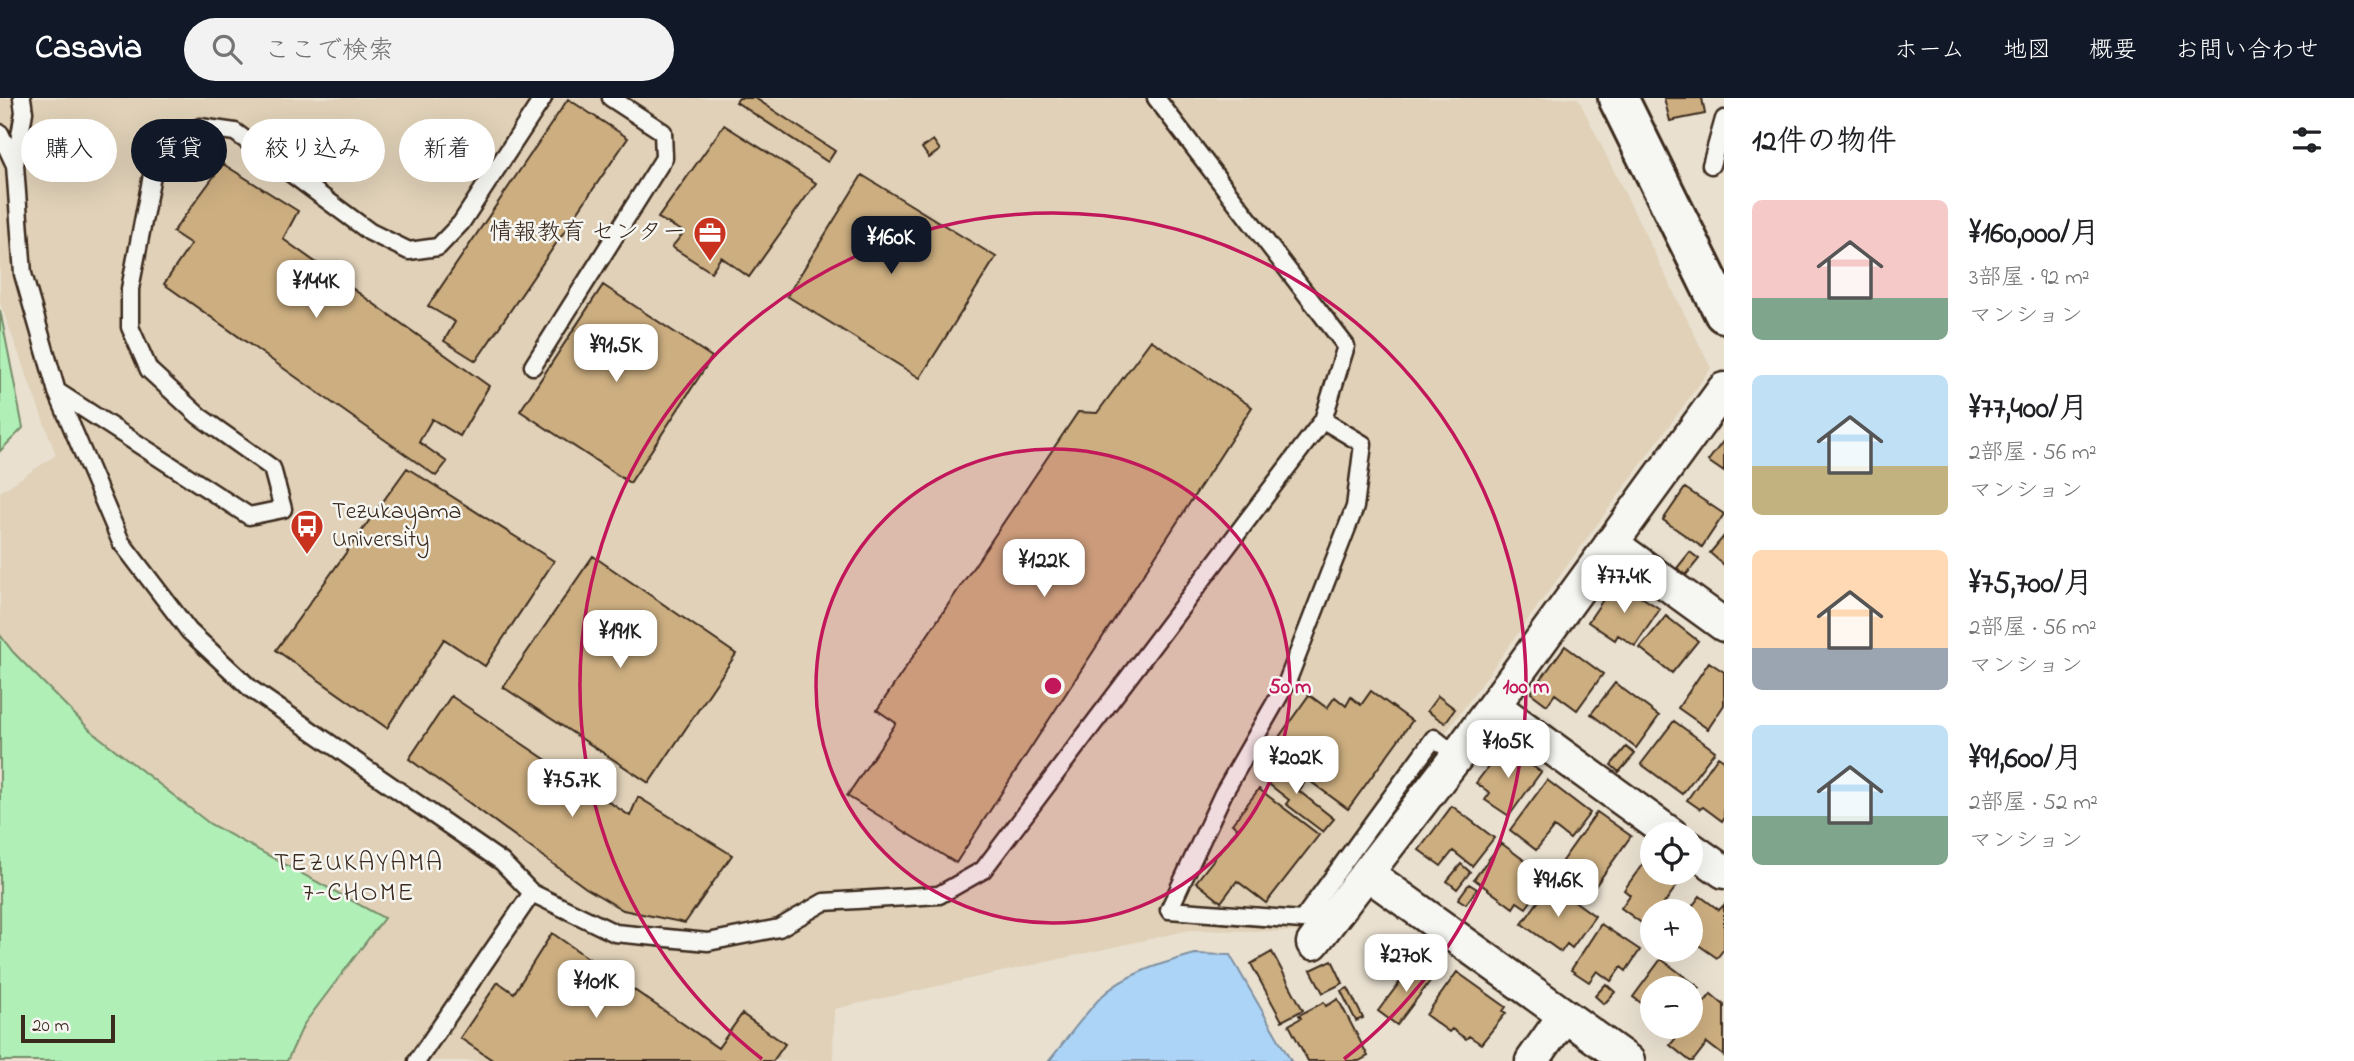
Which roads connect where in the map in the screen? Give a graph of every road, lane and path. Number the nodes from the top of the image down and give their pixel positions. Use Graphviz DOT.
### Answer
graph roads {
  1 [pos="22,98"];
  2 [pos="543,98"];
  3 [pos="611,98"];
  4 [pos="1156,98"];
  5 [pos="1618,98"];
  6 [pos="1724,120"];
  7 [pos="0,133"];
  8 [pos="15,165"];
  9 [pos="1711,165"];
  10 [pos="1724,313"];
  11 [pos="533,366"];
  12 [pos="1724,389"];
  13 [pos="57,392"];
  14 [pos="1323,420"];
  15 [pos="1611,543"];
  16 [pos="1724,625"];
  17 [pos="1494,706"];
  18 [pos="1457,757"];
  19 [pos="1654,822"];
  20 [pos="1703,857"];
  21 [pos="1724,872"];
  22 [pos="1368,874"];
  23 [pos="532,893"];
  24 [pos="1313,943"];
  25 [pos="1564,1016"];
  26 [pos="417,1061"];
  27 [pos="1532,1061"];
  28 [pos="1628,1061"];
  1 -- 8 [label="lane"];
  2 -- 13 [label="lane"];
  3 -- 11 [label="lane"];
  4 -- 14 [label="lane"];
  5 -- 10 [label="street"];
  6 -- 9 [label="lane"];
  7 -- 8 [label="lane"];
  8 -- 13 [label="lane"];
  12 -- 15 [label="street"];
  13 -- 23 [label="lane"];
  14 -- 18 [label="lane"];
  14 -- 23 [label="lane"];
  15 -- 16 [label="street"];
  15 -- 17 [label="street"];
  17 -- 18 [label="street"];
  17 -- 19 [label="street"];
  18 -- 22 [label="street"];
  20 -- 21 [label="street"];
  22 -- 24 [label="street"];
  22 -- 25 [label="street"];
  23 -- 26 [label="lane"];
  25 -- 27 [label="street"];
  25 -- 28 [label="street"];
}
